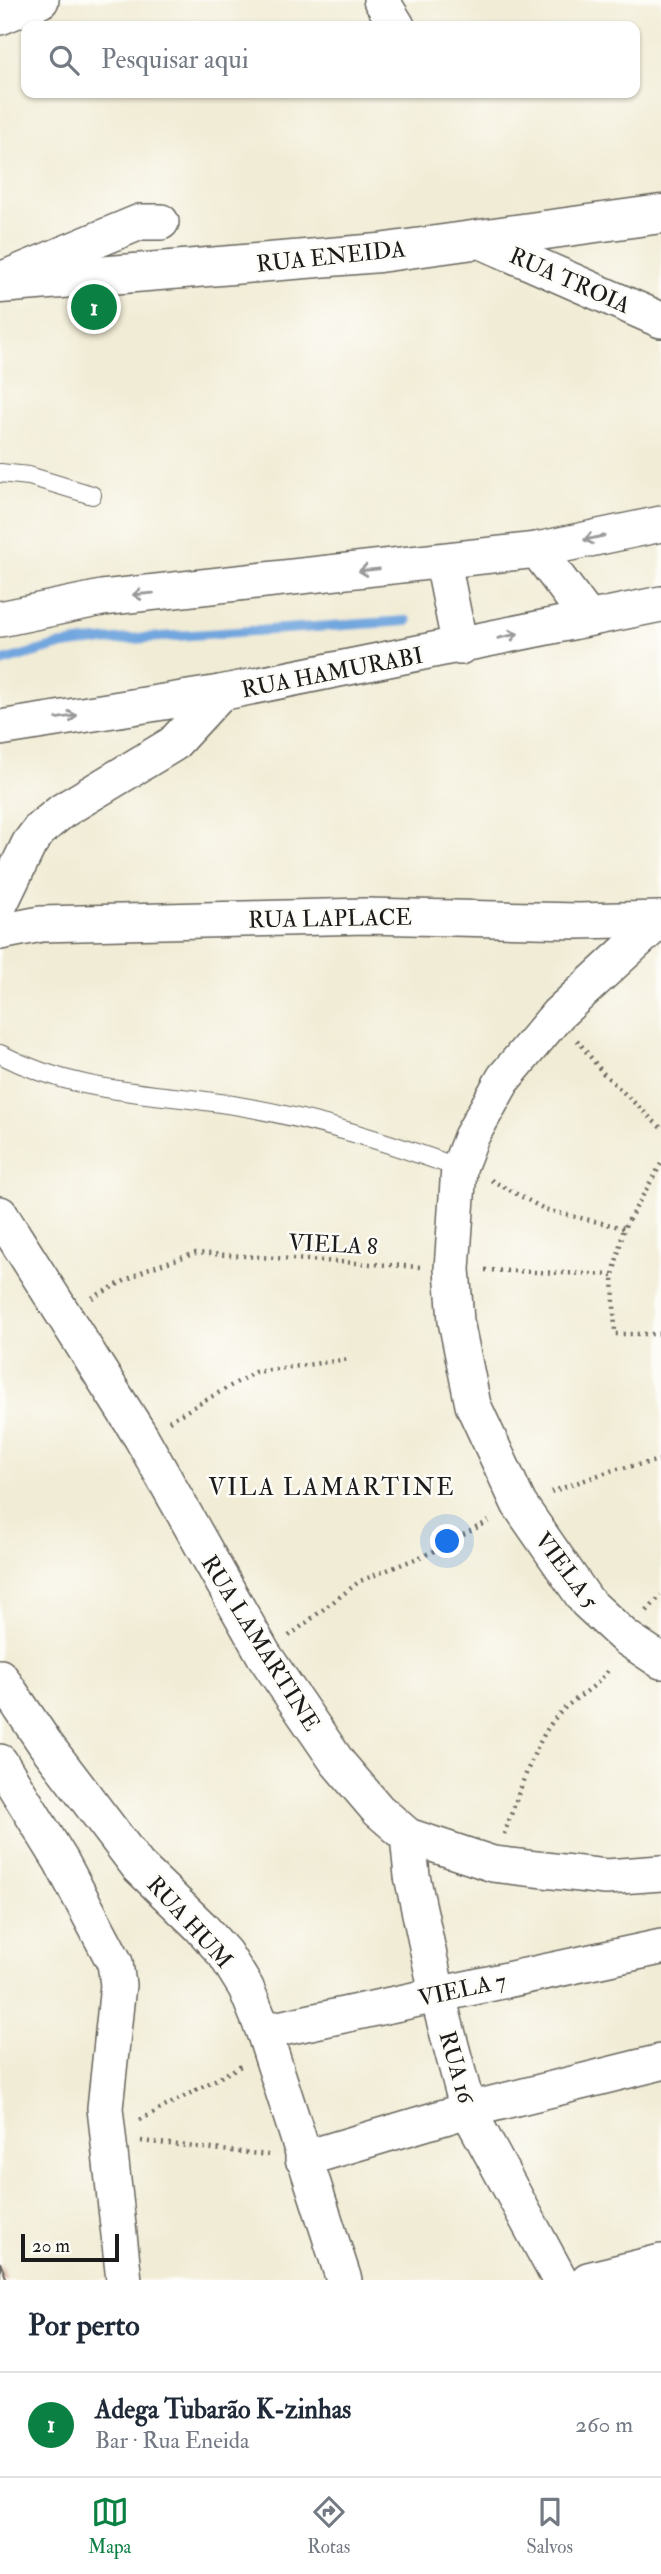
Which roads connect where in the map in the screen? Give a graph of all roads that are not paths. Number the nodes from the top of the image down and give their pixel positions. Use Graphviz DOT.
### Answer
graph roads {
  1 [pos="41,0"];
  2 [pos="381,0"];
  3 [pos="0,17"];
  4 [pos="394,21"];
  5 [pos="661,214"];
  6 [pos="161,222"];
  7 [pos="479,240"];
  8 [pos="0,282"];
  9 [pos="661,320"];
  10 [pos="0,473"];
  11 [pos="92,495"];
  12 [pos="661,524"];
  13 [pos="537,550"];
  14 [pos="443,562"];
  15 [pos="661,604"];
  16 [pos="588,618"];
  17 [pos="0,619"];
  18 [pos="460,647"];
  19 [pos="220,693"];
  20 [pos="0,728"];
  21 [pos="0,904"];
  22 [pos="0,932"];
  23 [pos="0,1054"];
  24 [pos="459,1168"];
  25 [pos="0,1214"];
  26 [pos="496,1458"];
  27 [pos="661,1661"];
  28 [pos="0,1677"];
  29 [pos="0,1762"];
  30 [pos="408,1836"];
  31 [pos="661,1873"];
  32 [pos="661,1947"];
  33 [pos="437,1993"];
  34 [pos="268,2046"];
  35 [pos="661,2062"];
  36 [pos="468,2110"];
  37 [pos="303,2160"];
  38 [pos="661,2262"];
  39 [pos="124,2280"];
  40 [pos="344,2280"];
  41 [pos="560,2280"];
  42 [pos="588,2280"];
  1 -- 3 [label="street"];
  2 -- 4 [label="street"];
  5 -- 7 [label="street, RUA ENEIDA"];
  6 -- 8 [label="street"];
  7 -- 8 [label="street, RUA ENEIDA"];
  7 -- 9 [label="street, RUA TROIA"];
  10 -- 11 [label="lane"];
  12 -- 13 [label="street, one-way"];
  13 -- 14 [label="street"];
  13 -- 16 [label="street"];
  14 -- 17 [label="street, one-way"];
  14 -- 18 [label="street"];
  15 -- 16 [label="street, RUA HAMURABI"];
  18 -- 16 [label="street, RUA HAMURABI, one-way"];
  18 -- 19 [label="street, RUA HAMURABI"];
  20 -- 19 [label="street, RUA HAMURABI, one-way"];
  19 -- 21 [label="street"];
  22 -- 24 [label="street, RUA LAPLACE"];
  23 -- 24 [label="lane"];
  24 -- 26 [label="street, RUA LAPLACE"];
  25 -- 30 [label="street, RUA LAMARTINE"];
  26 -- 27 [label="street, VIELA 5"];
  28 -- 34 [label="street, RUA HUM"];
  29 -- 39 [label="street"];
  30 -- 31 [label="street, RUA LAMARTINE"];
  30 -- 33 [label="street, RUA 16"];
  32 -- 33 [label="street, VIELA 7"];
  33 -- 34 [label="street, VIELA 7"];
  33 -- 36 [label="street, RUA 16"];
  34 -- 37 [label="street, RUA HUM"];
  35 -- 36 [label="street"];
  36 -- 37 [label="street"];
  36 -- 41 [label="street, RUA 16"];
  37 -- 40 [label="street, RUA HUM"];
  38 -- 42 [label="street"];
}
